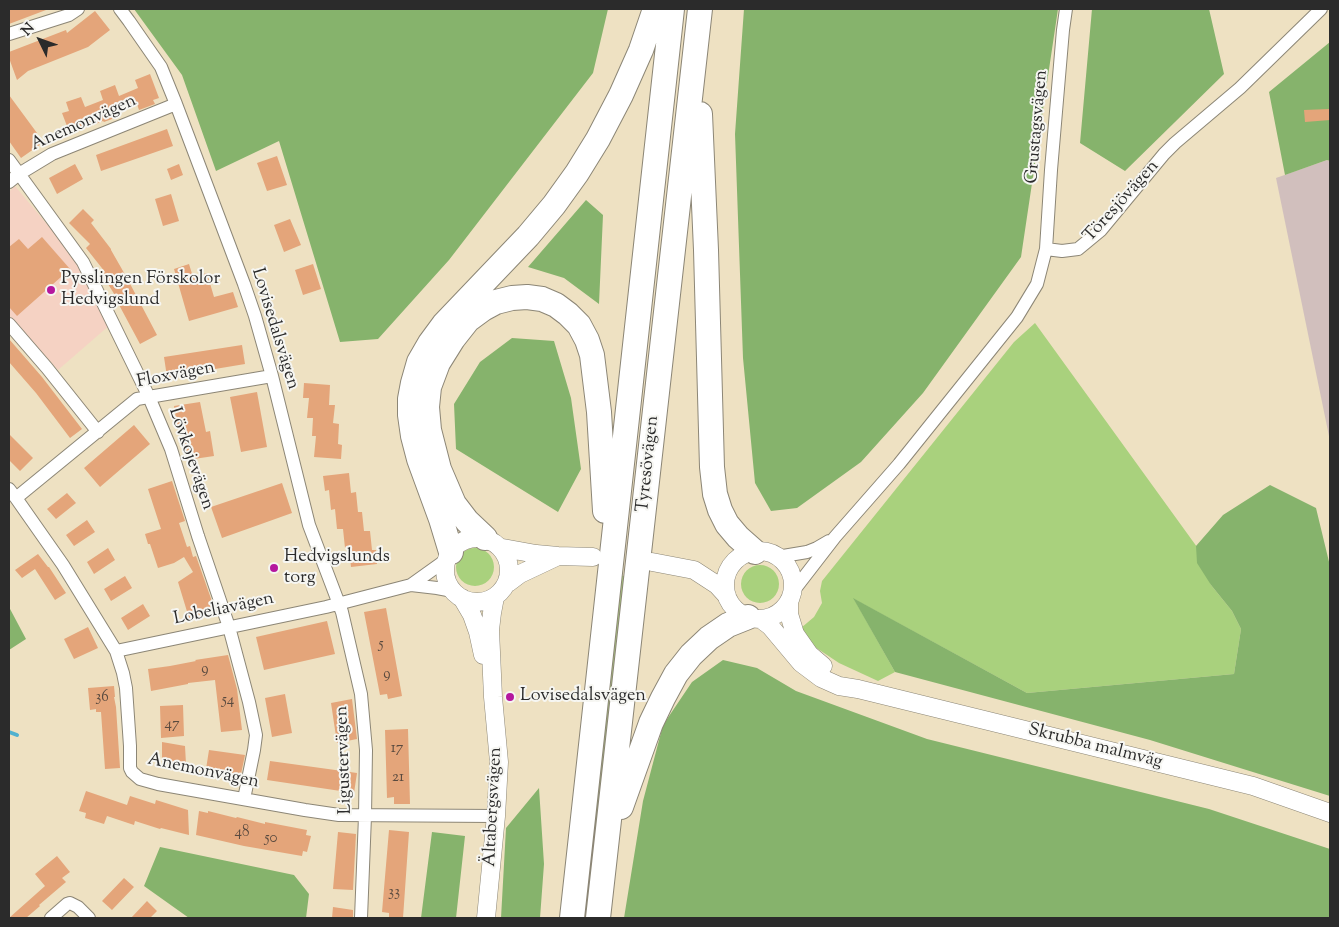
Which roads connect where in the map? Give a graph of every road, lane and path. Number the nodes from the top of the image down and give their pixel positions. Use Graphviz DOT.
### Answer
graph roads {
  1 [pos="78,9"];
  2 [pos="120,9"];
  3 [pos="655,9"];
  4 [pos="672,9"];
  5 [pos="700,9"];
  6 [pos="1066,9"];
  7 [pos="1321,9"];
  8 [pos="9,34"];
  9 [pos="696,40"];
  10 [pos="176,104"];
  11 [pos="9,160"];
  12 [pos="19,174"];
  13 [pos="9,182"];
  14 [pos="1046,249"];
  15 [pos="9,324"];
  16 [pos="272,376"];
  17 [pos="149,397"];
  18 [pos="98,432"];
  19 [pos="12,493"];
  20 [pos="835,537"];
  21 [pos="494,543"];
  22 [pos="449,556"];
  23 [pos="558,556"];
  24 [pos="756,556"];
  25 [pos="593,557"];
  26 [pos="652,562"];
  27 [pos="694,570"];
  28 [pos="508,583"];
  29 [pos="411,585"];
  30 [pos="608,586"];
  31 [pos="457,595"];
  32 [pos="727,596"];
  33 [pos="495,597"];
  34 [pos="790,597"];
  35 [pos="339,604"];
  36 [pos="755,618"];
  37 [pos="229,627"];
  38 [pos="116,651"];
  39 [pos="858,689"];
  40 [pos="493,696"];
  41 [pos="244,799"];
  42 [pos="1330,813"];
  43 [pos="365,816"];
  44 [pos="496,816"];
  45 [pos="606,847"];
  46 [pos="51,918"];
  47 [pos="90,918"];
  48 [pos="361,918"];
  49 [pos="486,918"];
  50 [pos="572,918"];
  51 [pos="598,918"];
  1 -- 8 [label="street"];
  2 -- 10 [label="street, Lovisedalsvägen"];
  3 -- 22 [label="highway"];
  4 -- 30 [label="highway, Tyresövägen"];
  5 -- 9 [label="highway, Tyresövägen"];
  6 -- 14 [label="street, Grustagsvägen"];
  7 -- 14 [label="street, Töresjövägen"];
  9 -- 24 [label="highway"];
  9 -- 45 [label="highway, Tyresövägen"];
  10 -- 12 [label="street, Anemonvägen"];
  10 -- 16 [label="street, Lovisedalsvägen"];
  11 -- 12 [label="street, Lövkojevägen"];
  12 -- 13 [label="street, Anemonvägen"];
  12 -- 17 [label="street, Lövkojevägen"];
  14 -- 20 [label="street"];
  15 -- 18 [label="street"];
  16 -- 17 [label="street, Floxvägen"];
  16 -- 35 [label="street, Lovisedalsvägen"];
  17 -- 18 [label="street, Floxvägen"];
  17 -- 37 [label="street, Lövkojevägen"];
  18 -- 19 [label="street, Floxvägen"];
  19 -- 38 [label="street, Anemonvägen"];
  20 -- 24 [label="street"];
  20 -- 34 [label="street"];
  21 -- 22 [label="street"];
  21 -- 23 [label="street"];
  21 -- 28 [label="street"];
  21 -- 30 [label="highway"];
  22 -- 29 [label="street"];
  22 -- 31 [label="street"];
  23 -- 25 [label="street"];
  23 -- 28 [label="street"];
  24 -- 27 [label="street"];
  24 -- 32 [label="street"];
  24 -- 34 [label="street"];
  26 -- 27 [label="street"];
  27 -- 32 [label="street"];
  28 -- 33 [label="street"];
  29 -- 31 [label="street"];
  29 -- 35 [label="street"];
  30 -- 50 [label="highway, Tyresövägen"];
  31 -- 33 [label="street"];
  31 -- 40 [label="street, Ältabergsvägen"];
  32 -- 36 [label="street"];
  33 -- 40 [label="street, Ältabergsvägen"];
  34 -- 36 [label="street"];
  34 -- 39 [label="street, Skrubba malmväg"];
  35 -- 37 [label="street, Lobeliavägen"];
  35 -- 43 [label="street, Ligustervägen"];
  36 -- 39 [label="street, Skrubba malmväg"];
  36 -- 45 [label="highway"];
  37 -- 38 [label="street, Lobeliavägen"];
  37 -- 41 [label="street, Lövkojevägen"];
  38 -- 41 [label="street, Anemonvägen"];
  39 -- 42 [label="street, Skrubba malmväg"];
  40 -- 44 [label="street, Ältabergsvägen"];
  41 -- 43 [label="street, Anemonvägen"];
  43 -- 44 [label="street, Anemonvägen"];
  43 -- 48 [label="street, Ligustervägen"];
  44 -- 49 [label="street, Ältabergsvägen"];
  45 -- 51 [label="highway, Tyresövägen"];
  46 -- 47 [label="street"];
}
